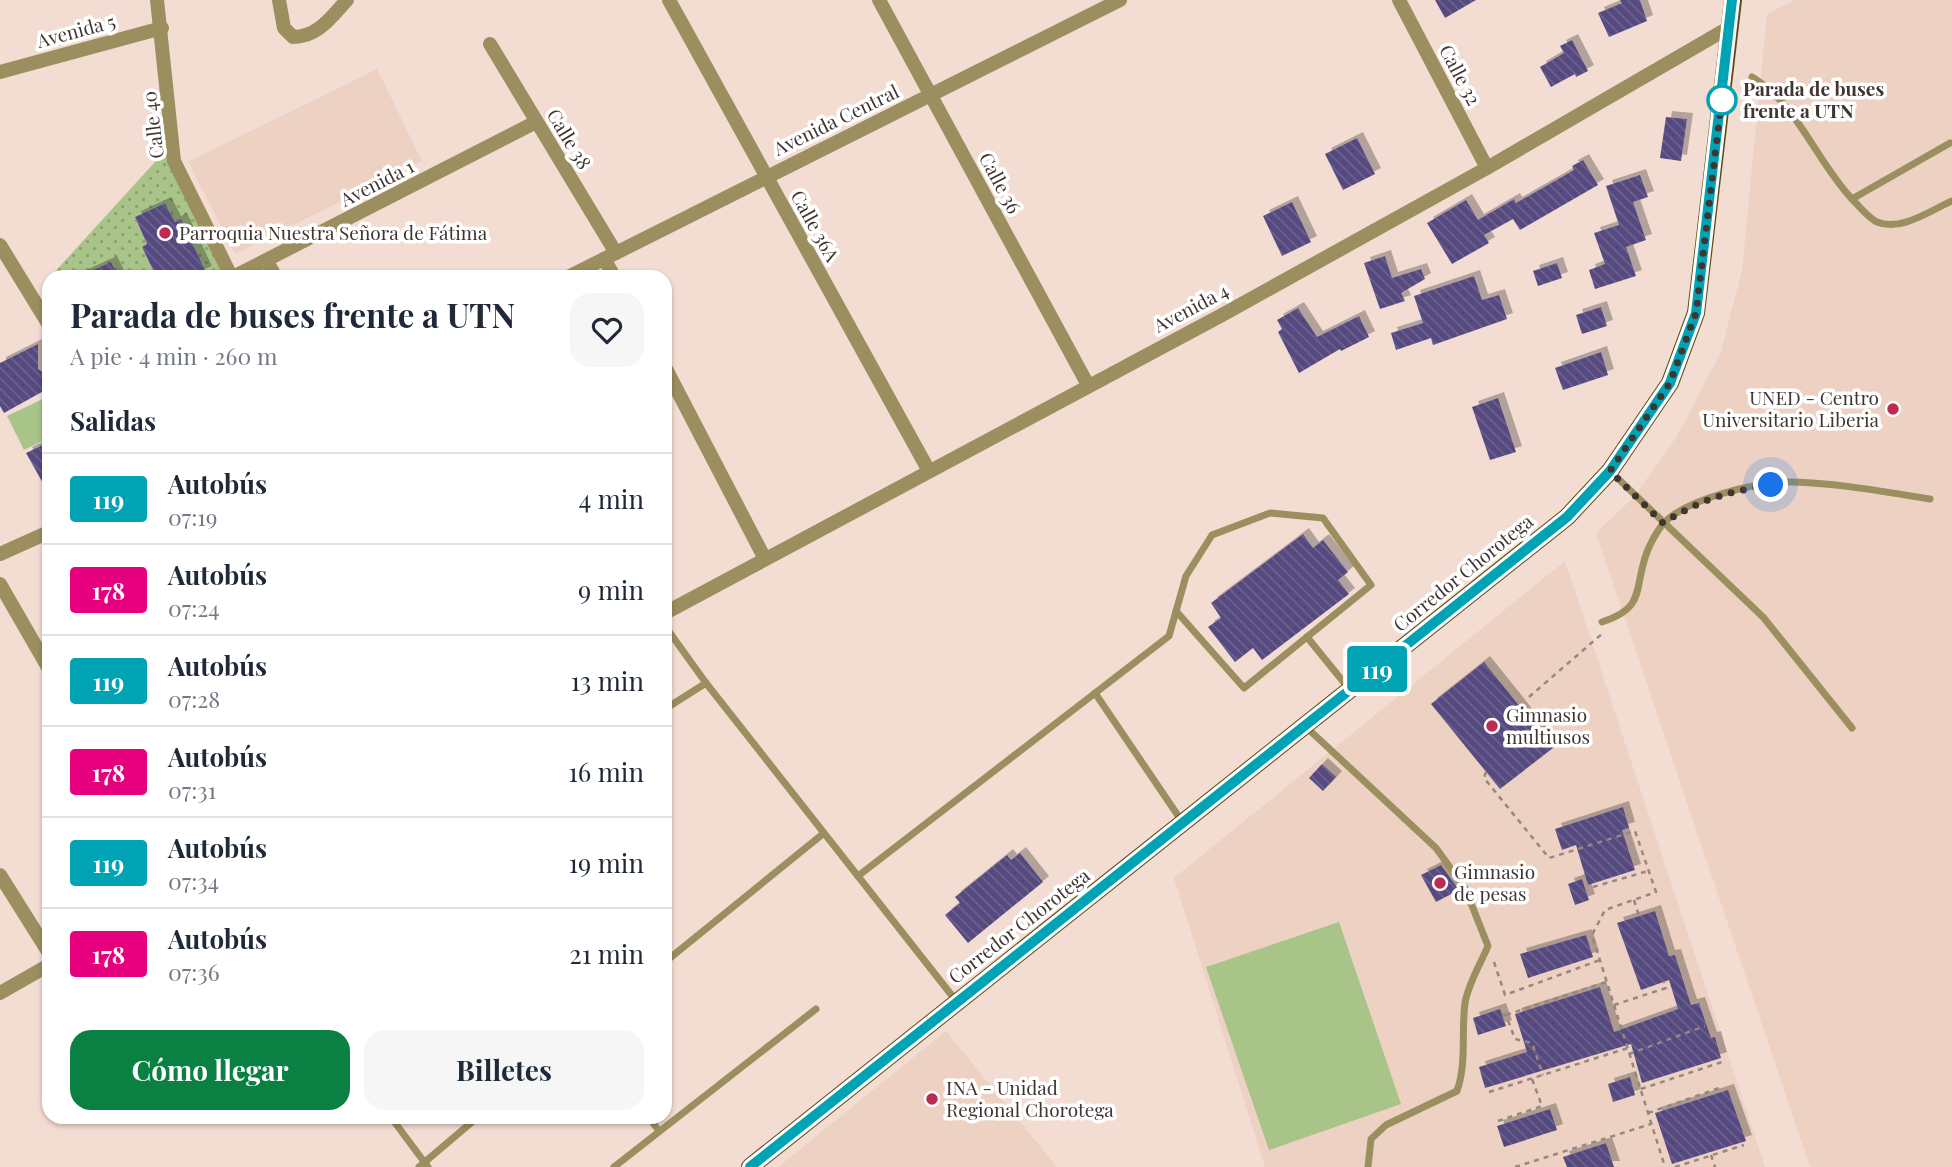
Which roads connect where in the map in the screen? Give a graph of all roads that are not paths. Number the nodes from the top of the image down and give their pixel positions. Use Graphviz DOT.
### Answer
graph roads {
  1 [pos="157,0"];
  2 [pos="279,0"];
  3 [pos="347,0"];
  4 [pos="669,0"];
  5 [pos="879,0"];
  6 [pos="1121,0"];
  7 [pos="1399,0"];
  8 [pos="1732,0"];
  9 [pos="1730,27"];
  10 [pos="162,29"];
  11 [pos="491,44"];
  12 [pos="0,72"];
  13 [pos="1752,76"];
  14 [pos="930,94"];
  15 [pos="536,122"];
  16 [pos="1950,143"];
  17 [pos="1487,168"];
  18 [pos="765,176"];
  19 [pos="1852,199"];
  20 [pos="1952,201"];
  21 [pos="0,245"];
  22 [pos="610,256"];
  23 [pos="267,261"];
  24 [pos="229,270"];
  25 [pos="246,270"];
  26 [pos="272,270"];
  27 [pos="582,270"];
  28 [pos="613,270"];
  29 [pos="42,314"];
  30 [pos="672,380"];
  31 [pos="1088,385"];
  32 [pos="929,471"];
  33 [pos="1610,471"];
  34 [pos="1930,499"];
  35 [pos="1663,523"];
  36 [pos="42,535"];
  37 [pos="0,554"];
  38 [pos="765,559"];
  39 [pos="0,584"];
  40 [pos="672,609"];
  41 [pos="1176,611"];
  42 [pos="1602,622"];
  43 [pos="672,636"];
  44 [pos="1307,637"];
  45 [pos="42,657"];
  46 [pos="706,683"];
  47 [pos="1350,690"];
  48 [pos="1096,693"];
  49 [pos="672,705"];
  50 [pos="1305,726"];
  51 [pos="1852,729"];
  52 [pos="1183,823"];
  53 [pos="824,832"];
  54 [pos="0,875"];
  55 [pos="858,876"];
  56 [pos="42,942"];
  57 [pos="672,956"];
  58 [pos="42,969"];
  59 [pos="0,993"];
  60 [pos="957,1002"];
  61 [pos="816,1009"];
  62 [pos="672,1121"];
  63 [pos="396,1124"];
  64 [pos="470,1124"];
  65 [pos="654,1124"];
  66 [pos="668,1124"];
  67 [pos="659,1131"];
  68 [pos="424,1165"];
  69 [pos="614,1167"];
  70 [pos="750,1167"];
  71 [pos="1368,1167"];
  1 -- 10 [label="street, Calle 40"];
  2 -- 3 [label="street"];
  4 -- 18 [label="street, Calle 36A"];
  5 -- 14 [label="street, Calle 36"];
  6 -- 14 [label="street, Avenida Central"];
  7 -- 17 [label="street, Calle 32"];
  8 -- 9 [label="main road, Corredor Chorotega"];
  9 -- 17 [label="street, Avenida 4"];
  9 -- 33 [label="main road, Corredor Chorotega"];
  10 -- 12 [label="street, Avenida 5"];
  10 -- 24 [label="street, Calle 40"];
  11 -- 15 [label="street, Calle 38"];
  13 -- 19 [label="lane"];
  14 -- 18 [label="street, Avenida Central"];
  14 -- 31 [label="street, Calle 36"];
  15 -- 22 [label="street, Calle 38"];
  15 -- 23 [label="street, Avenida 1"];
  16 -- 19 [label="lane"];
  17 -- 31 [label="street, Avenida 4"];
  18 -- 22 [label="street, Avenida Central"];
  18 -- 32 [label="street, Calle 36A"];
  19 -- 20 [label="lane"];
  21 -- 29 [label="street"];
  22 -- 27 [label="street, Avenida Central"];
  22 -- 28 [label="street, Calle 38"];
  23 -- 25 [label="street, Avenida 1"];
  23 -- 26 [label="street"];
  30 -- 38 [label="street"];
  31 -- 32 [label="street, Avenida 4"];
  32 -- 38 [label="street, Avenida 4"];
  33 -- 35 [label="lane"];
  33 -- 47 [label="main road, Corredor Chorotega"];
  34 -- 35 [label="lane"];
  35 -- 42 [label="lane"];
  35 -- 51 [label="lane"];
  36 -- 37 [label="street"];
  38 -- 40 [label="street, Avenida 4"];
  39 -- 45 [label="street"];
  41 -- 44 [label="lane"];
  41 -- 44 [label="lane"];
  41 -- 48 [label="lane"];
  43 -- 46 [label="lane"];
  44 -- 47 [label="lane"];
  46 -- 49 [label="lane"];
  46 -- 53 [label="lane"];
  47 -- 50 [label="main road, Corredor Chorotega"];
  48 -- 52 [label="lane"];
  48 -- 55 [label="lane"];
  50 -- 52 [label="main road, Corredor Chorotega"];
  50 -- 71 [label="lane"];
  52 -- 60 [label="main road, Corredor Chorotega"];
  53 -- 55 [label="lane"];
  53 -- 57 [label="lane"];
  54 -- 56 [label="street"];
  55 -- 60 [label="lane"];
  58 -- 59 [label="street"];
  60 -- 70 [label="main road, Corredor Chorotega"];
  61 -- 62 [label="lane"];
  63 -- 68 [label="lane"];
  64 -- 68 [label="lane"];
  65 -- 67 [label="lane"];
  66 -- 67 [label="lane"];
  67 -- 69 [label="lane"];
}
